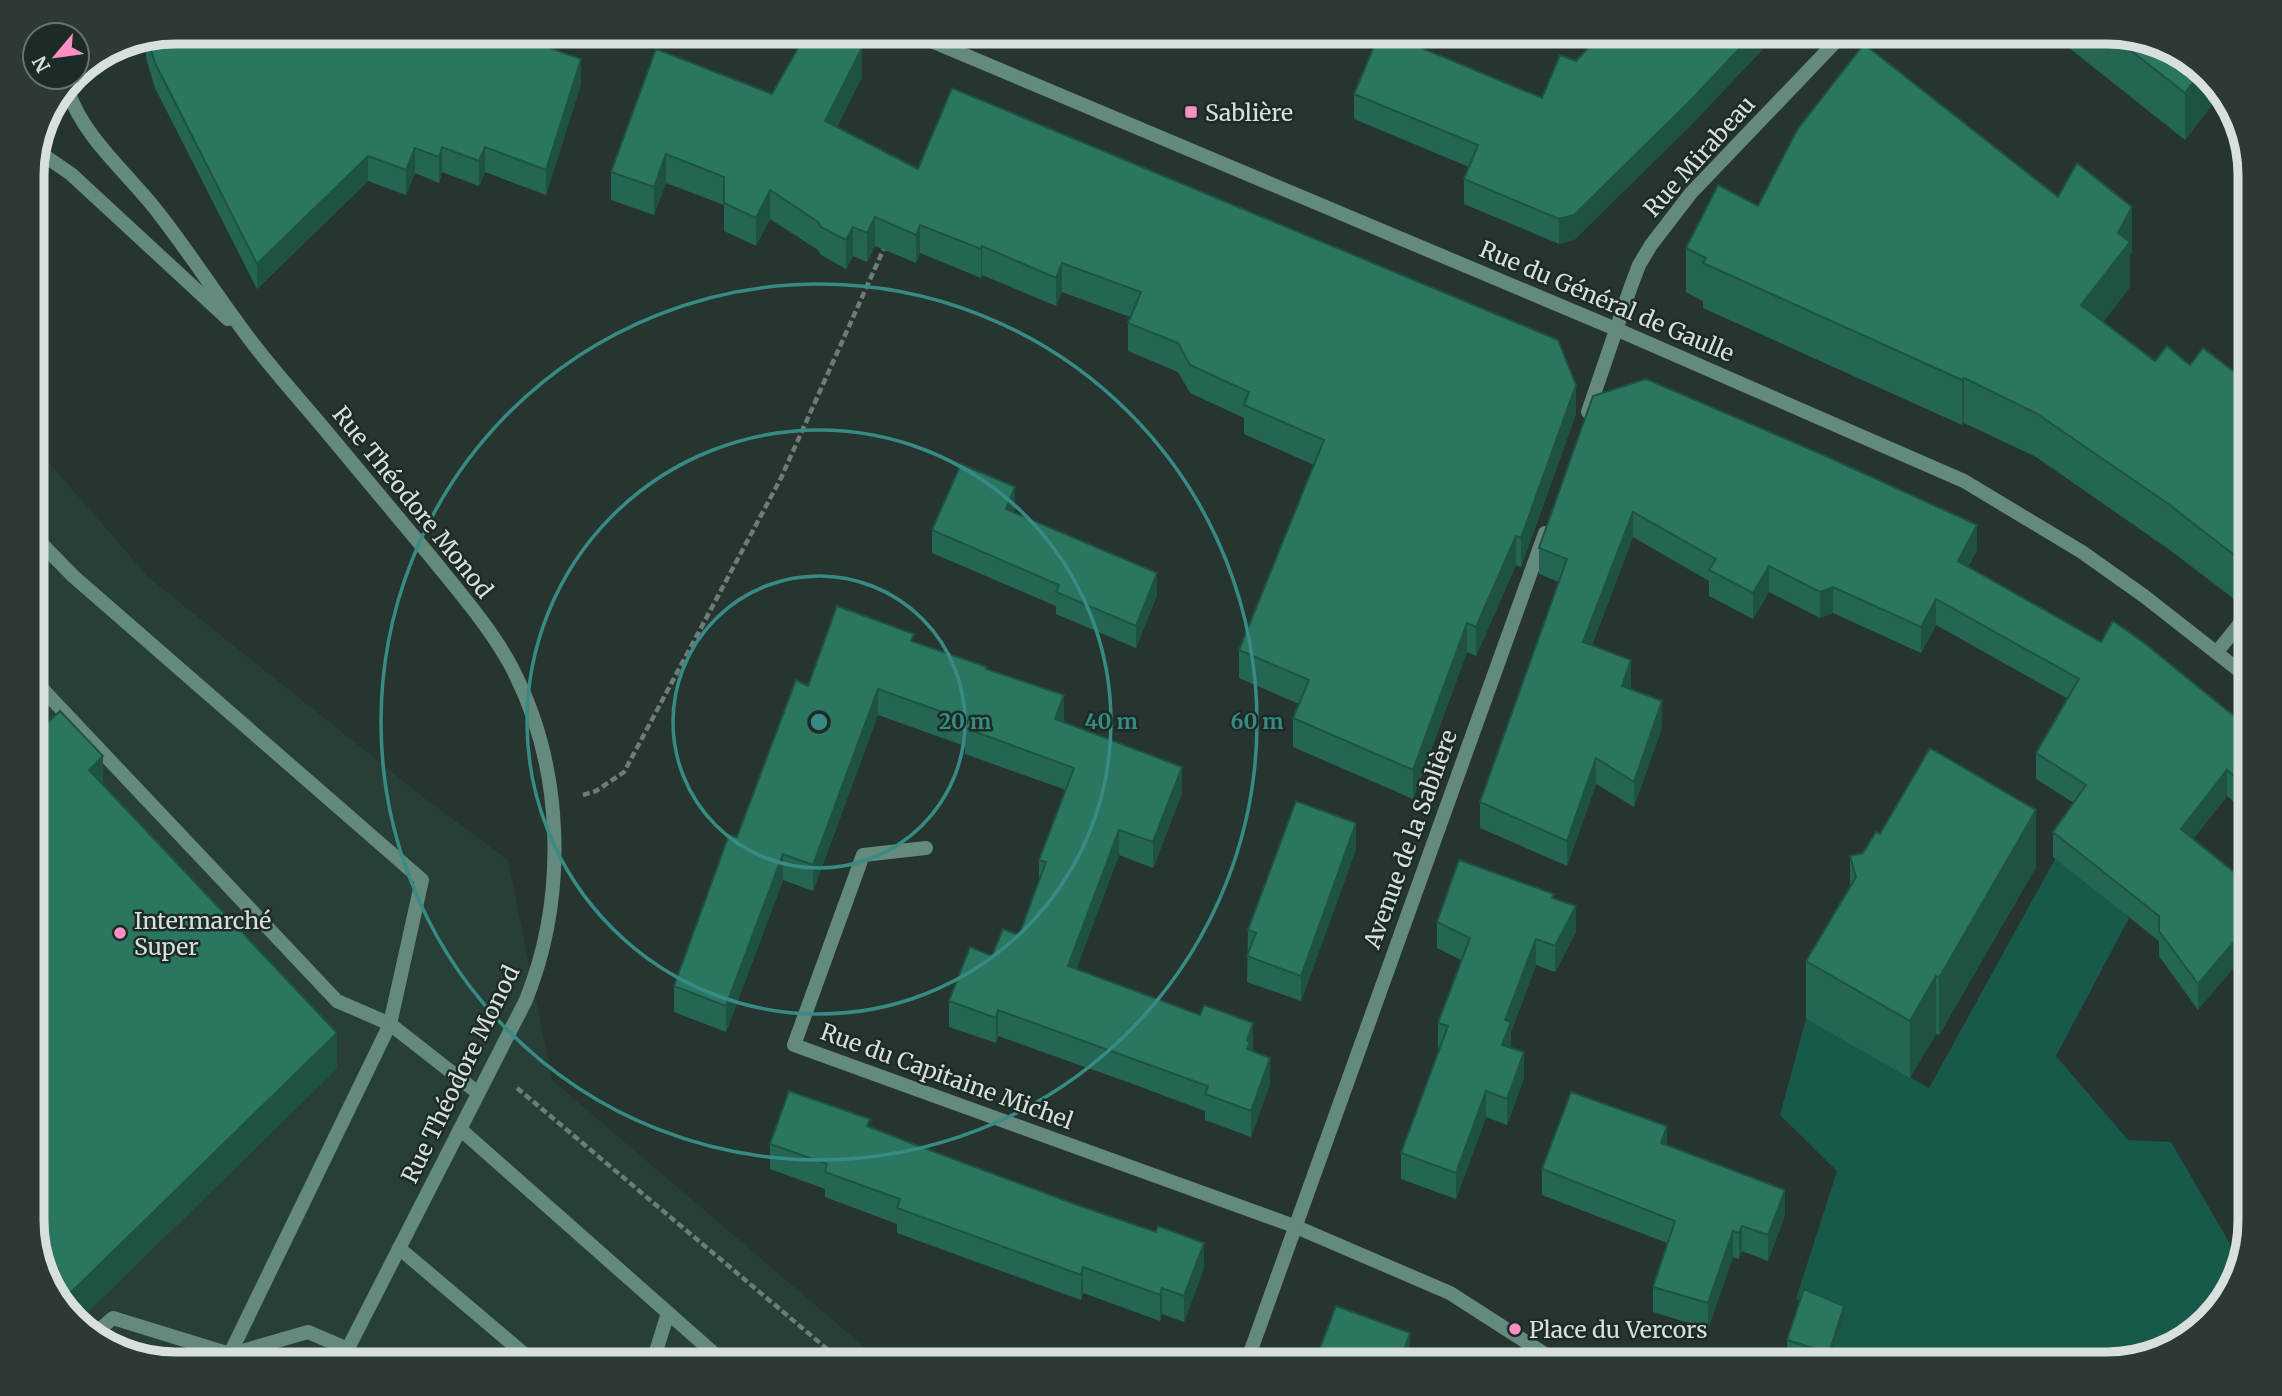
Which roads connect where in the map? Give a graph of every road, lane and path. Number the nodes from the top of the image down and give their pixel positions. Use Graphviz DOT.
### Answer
graph roads {
  1 [pos="939,44"];
  2 [pos="1834,44"];
  3 [pos="72,93"];
  4 [pos="45,156"];
  5 [pos="887,241"];
  6 [pos="1618,330"];
  7 [pos="249,339"];
  8 [pos="1583,425"];
  9 [pos="1550,517"];
  10 [pos="44,546"];
  11 [pos="2238,626"];
  12 [pos="2217,652"];
  13 [pos="2238,669"];
  14 [pos="44,691"];
  15 [pos="551,803"];
  16 [pos="926,848"];
  17 [pos="390,1024"];
  18 [pos="491,1067"];
  19 [pos="478,1093"];
  20 [pos="460,1129"];
  21 [pos="1294,1226"];
  22 [pos="399,1248"];
  23 [pos="668,1313"];
  24 [pos="100,1329"];
  25 [pos="348,1349"];
  26 [pos="200,1352"];
  27 [pos="231,1352"];
  28 [pos="253,1352"];
  29 [pos="346,1352"];
  30 [pos="522,1352"];
  31 [pos="656,1352"];
  32 [pos="712,1352"];
  33 [pos="831,1352"];
  34 [pos="1250,1352"];
  35 [pos="1542,1352"];
  1 -- 6 [label="street, Rue du Général de Gaulle"];
  2 -- 6 [label="street, Rue Mirabeau"];
  3 -- 7 [label="street, Rue Théodore Monod"];
  4 -- 7 [label="street, Rue Théodore Monod"];
  5 -- 15 [label="path"];
  6 -- 8 [label="street"];
  6 -- 12 [label="street, Rue du Général de Gaulle"];
  7 -- 15 [label="street, Rue Théodore Monod"];
  9 -- 21 [label="street, Avenue de la Sablière"];
  10 -- 17 [label="street"];
  11 -- 12 [label="street"];
  12 -- 13 [label="street, Rue du Général de Gaulle"];
  14 -- 17 [label="street"];
  15 -- 18 [label="street, Rue Théodore Monod"];
  16 -- 21 [label="street, Rue du Capitaine Michel"];
  17 -- 19 [label="street"];
  17 -- 27 [label="street"];
  18 -- 19 [label="street, Rue Théodore Monod"];
  18 -- 33 [label="path"];
  19 -- 20 [label="street, Rue Théodore Monod"];
  20 -- 22 [label="street, Rue Théodore Monod"];
  20 -- 23 [label="street"];
  21 -- 34 [label="street, Avenue de la Sablière"];
  21 -- 35 [label="street"];
  22 -- 25 [label="street, Rue Théodore Monod"];
  22 -- 30 [label="street"];
  23 -- 31 [label="street"];
  23 -- 32 [label="street"];
  24 -- 26 [label="street"];
  25 -- 28 [label="street"];
  25 -- 29 [label="street, Rue Théodore Monod"];
}
